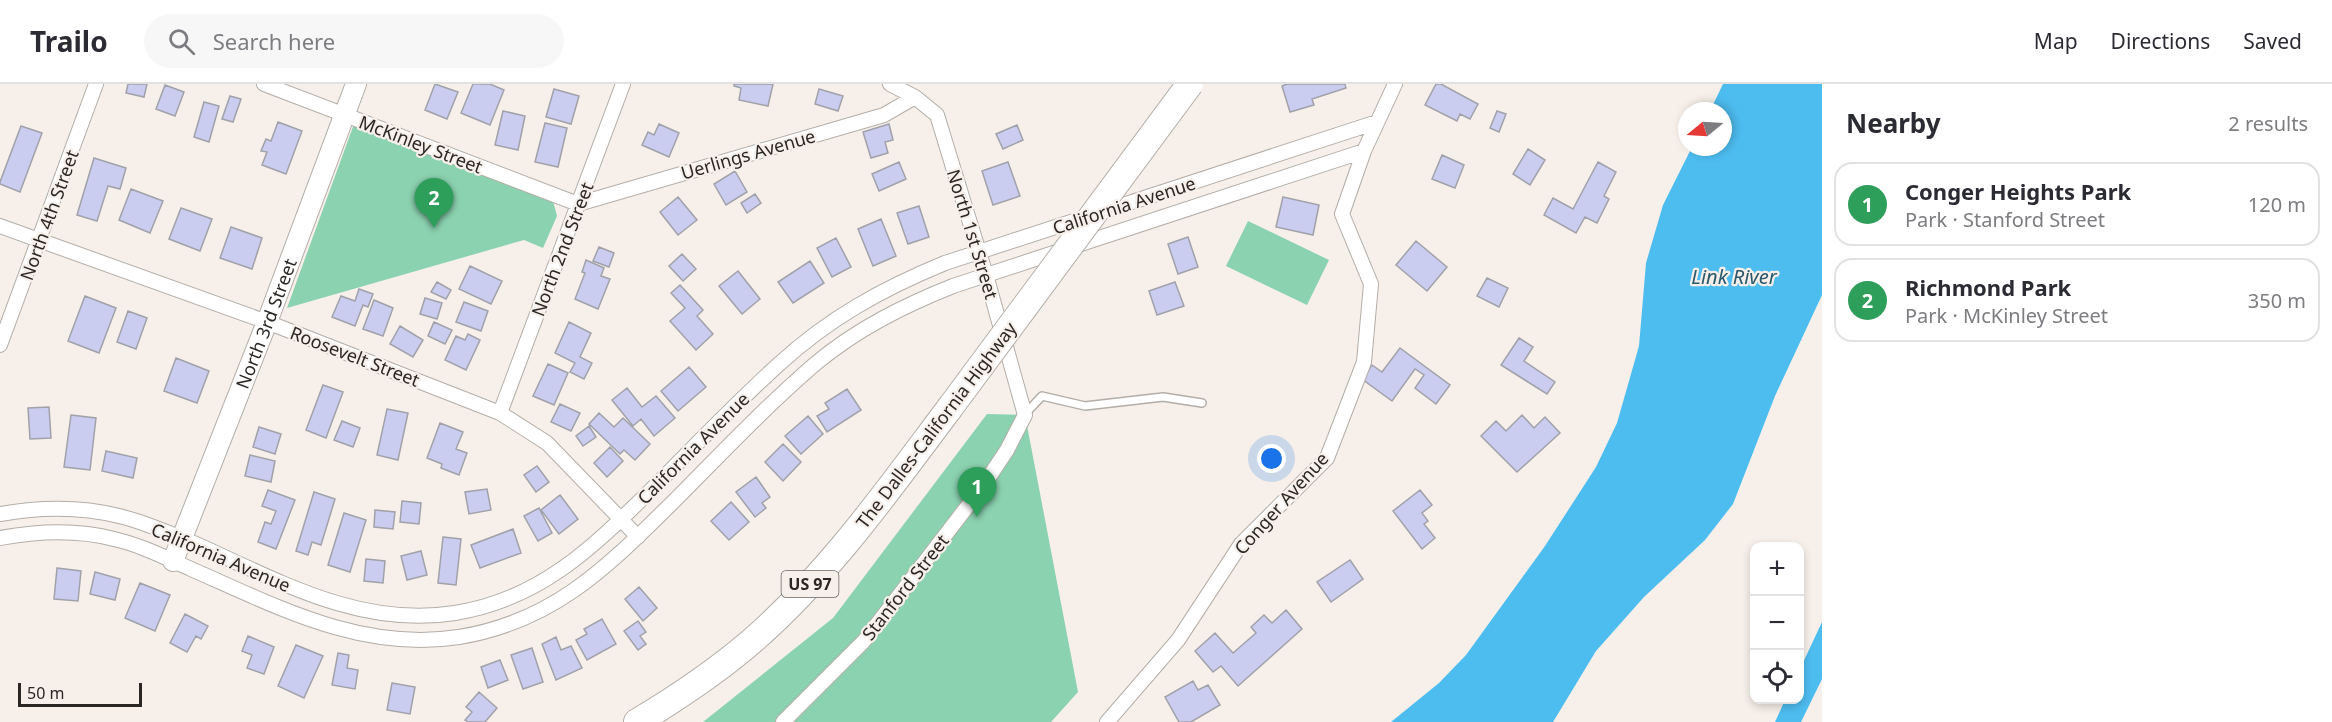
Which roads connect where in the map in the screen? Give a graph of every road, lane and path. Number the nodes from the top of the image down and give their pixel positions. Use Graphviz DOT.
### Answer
graph roads {
  1 [pos="96,84"];
  2 [pos="264,84"];
  3 [pos="356,84"];
  4 [pos="623,84"];
  5 [pos="890,84"];
  6 [pos="1190,84"];
  7 [pos="1395,84"];
  8 [pos="915,97"];
  9 [pos="345,115"];
  10 [pos="1377,122"];
  11 [pos="1364,151"];
  12 [pos="578,204"];
  13 [pos="0,226"];
  14 [pos="40,242"];
  15 [pos="979,252"];
  16 [pos="986,275"];
  17 [pos="267,322"];
  18 [pos="0,345"];
  19 [pos="1202,403"];
  20 [pos="500,413"];
  21 [pos="1025,415"];
  22 [pos="0,514"];
  23 [pos="621,520"];
  24 [pos="638,537"];
  25 [pos="0,538"];
  26 [pos="182,539"];
  27 [pos="173,561"];
  28 [pos="637,722"];
  29 [pos="783,722"];
  30 [pos="1107,722"];
  1 -- 14 [label="street, North 4th Street"];
  2 -- 9 [label="street, McKinley Street"];
  3 -- 9 [label="street, North 3rd Street"];
  4 -- 12 [label="street, North 2nd Street"];
  5 -- 8 [label="street, North 1st Street"];
  6 -- 28 [label="highway, The Dalles-California Highway / US 97, bridge"];
  7 -- 10 [label="street, Conger Avenue"];
  8 -- 12 [label="street, Uerlings Avenue"];
  8 -- 15 [label="street, North 1st Street"];
  9 -- 12 [label="street, McKinley Street"];
  9 -- 17 [label="street, North 3rd Street"];
  10 -- 11 [label="street, Conger Avenue"];
  10 -- 15 [label="street, California Avenue"];
  11 -- 16 [label="street, California Avenue"];
  11 -- 30 [label="street, Conger Avenue"];
  12 -- 20 [label="street, North 2nd Street"];
  13 -- 14 [label="street, Roosevelt Street"];
  14 -- 17 [label="street, Roosevelt Street"];
  14 -- 18 [label="street, North 4th Street"];
  15 -- 16 [label="street, North 1st Street"];
  15 -- 23 [label="street, California Avenue"];
  16 -- 21 [label="street, North 1st Street"];
  16 -- 24 [label="street, California Avenue"];
  17 -- 20 [label="street, Roosevelt Street"];
  17 -- 26 [label="street, North 3rd Street"];
  19 -- 21 [label="lane, Stanford Street"];
  20 -- 23 [label="street, Roosevelt Street"];
  21 -- 29 [label="street, Stanford Street"];
  22 -- 26 [label="street, California Avenue"];
  23 -- 24 [label="street, Roosevelt Street"];
  23 -- 26 [label="street, California Avenue"];
  24 -- 27 [label="street, California Avenue"];
  25 -- 27 [label="street, California Avenue"];
  26 -- 27 [label="street, North 3rd Street"];
}
